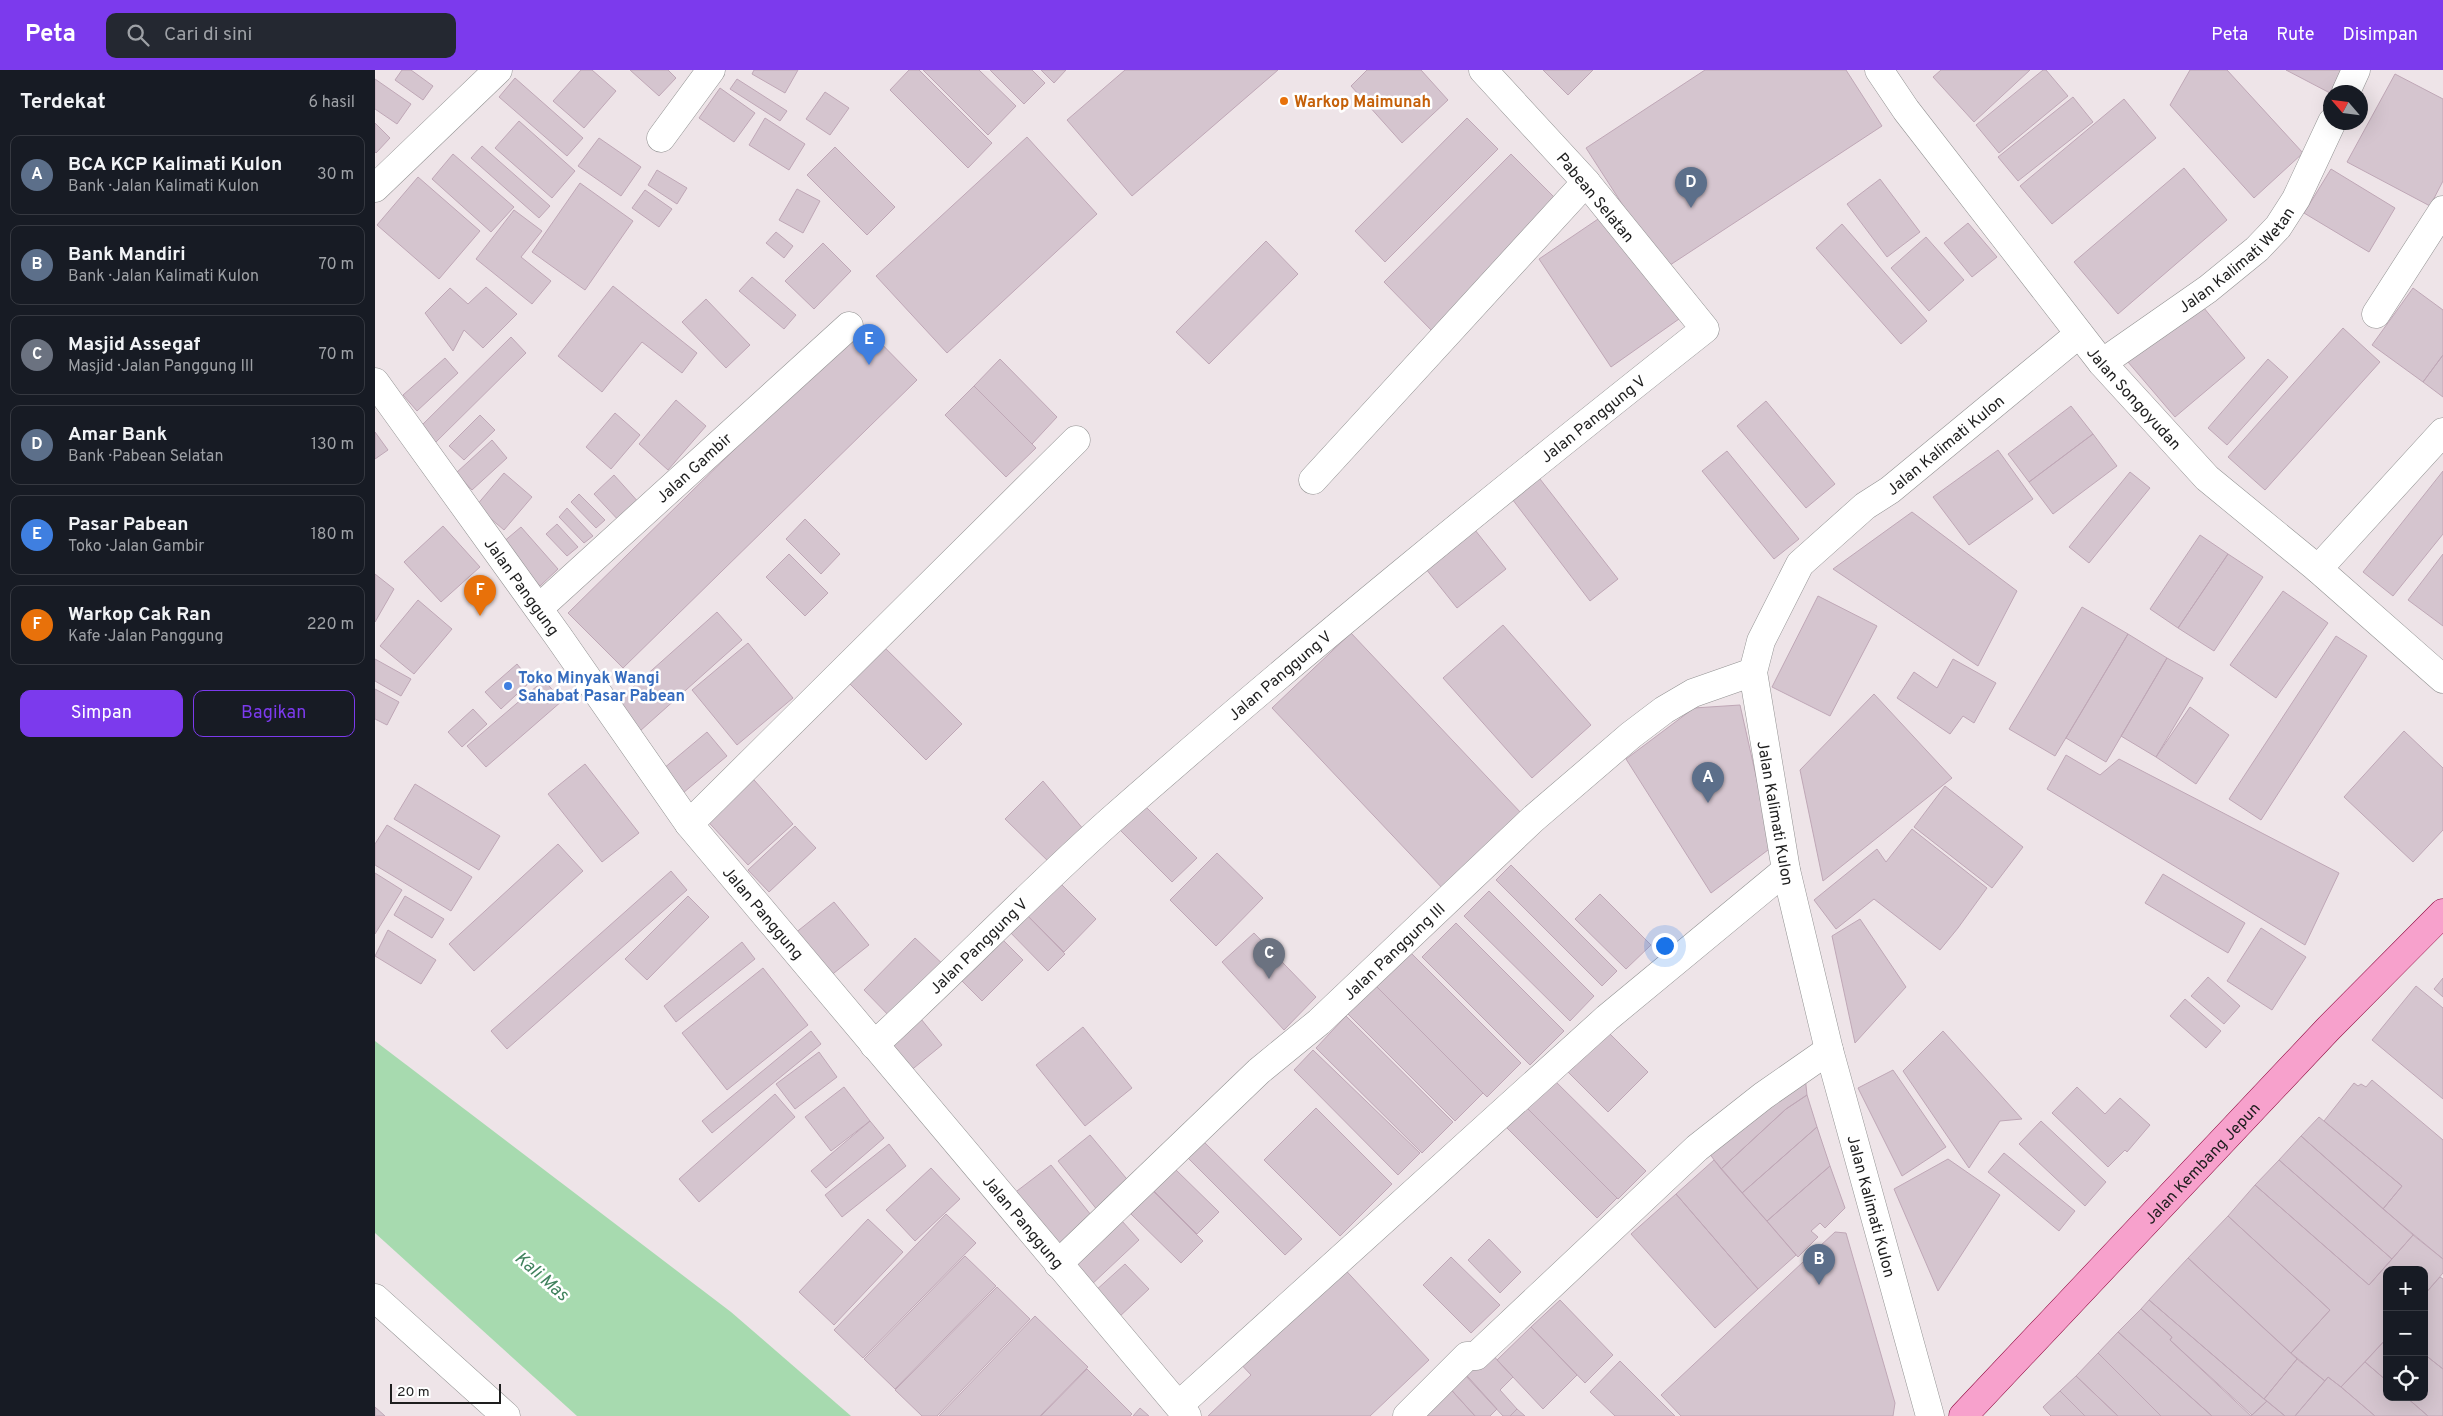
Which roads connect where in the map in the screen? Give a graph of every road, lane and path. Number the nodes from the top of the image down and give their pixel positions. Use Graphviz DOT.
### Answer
graph roads {
  1 [pos="498,70"];
  2 [pos="711,70"];
  3 [pos="1483,70"];
  4 [pos="1879,70"];
  5 [pos="2356,70"];
  6 [pos="2349,85"];
  7 [pos="2328,130"];
  8 [pos="661,138"];
  9 [pos="1586,182"];
  10 [pos="375,188"];
  11 [pos="2443,210"];
  12 [pos="2376,314"];
  13 [pos="849,326"];
  14 [pos="1705,330"];
  15 [pos="2079,334"];
  16 [pos="2101,364"];
  17 [pos="375,382"];
  18 [pos="2443,432"];
  19 [pos="1076,440"];
  20 [pos="1313,480"];
  21 [pos="2318,569"];
  22 [pos="539,608"];
  23 [pos="1753,672"];
  24 [pos="2443,679"];
  25 [pos="689,824"];
  26 [pos="1785,870"];
  27 [pos="2443,913"];
  28 [pos="874,1045"];
  29 [pos="1829,1050"];
  30 [pos="1058,1264"];
  31 [pos="375,1298"];
  32 [pos="1183,1410"];
  33 [pos="506,1416"];
  34 [pos="1407,1416"];
  35 [pos="1930,1416"];
  36 [pos="1963,1416"];
  1 -- 10 [label="street"];
  2 -- 8 [label="street"];
  3 -- 9 [label="street, Pabean Selatan"];
  4 -- 15 [label="street, Jalan Songoyudan"];
  5 -- 6 [label="street"];
  7 -- 16 [label="street, Jalan Kalimati Wetan"];
  9 -- 14 [label="street, Pabean Selatan"];
  9 -- 20 [label="street"];
  11 -- 12 [label="street"];
  13 -- 22 [label="street, Jalan Gambir"];
  14 -- 28 [label="street, Jalan Panggung V"];
  15 -- 16 [label="street, Jalan Songoyudan"];
  15 -- 23 [label="street, Jalan Kalimati Kulon"];
  16 -- 21 [label="street, Jalan Songoyudan"];
  17 -- 22 [label="street, Jalan Panggung"];
  18 -- 21 [label="street"];
  19 -- 25 [label="street"];
  21 -- 24 [label="street, Jalan Songoyudan"];
  22 -- 25 [label="street, Jalan Panggung"];
  23 -- 26 [label="street, Jalan Kalimati Kulon"];
  23 -- 30 [label="street, Jalan Panggung III"];
  25 -- 28 [label="street, Jalan Panggung"];
  26 -- 29 [label="street, Jalan Kalimati Kulon"];
  26 -- 32 [label="street"];
  27 -- 36 [label="main road, Jalan Kembang Jepun"];
  28 -- 30 [label="street, Jalan Panggung"];
  29 -- 34 [label="street"];
  29 -- 35 [label="street, Jalan Kalimati Kulon"];
  30 -- 32 [label="street, Jalan Panggung"];
  31 -- 33 [label="street"];
}
